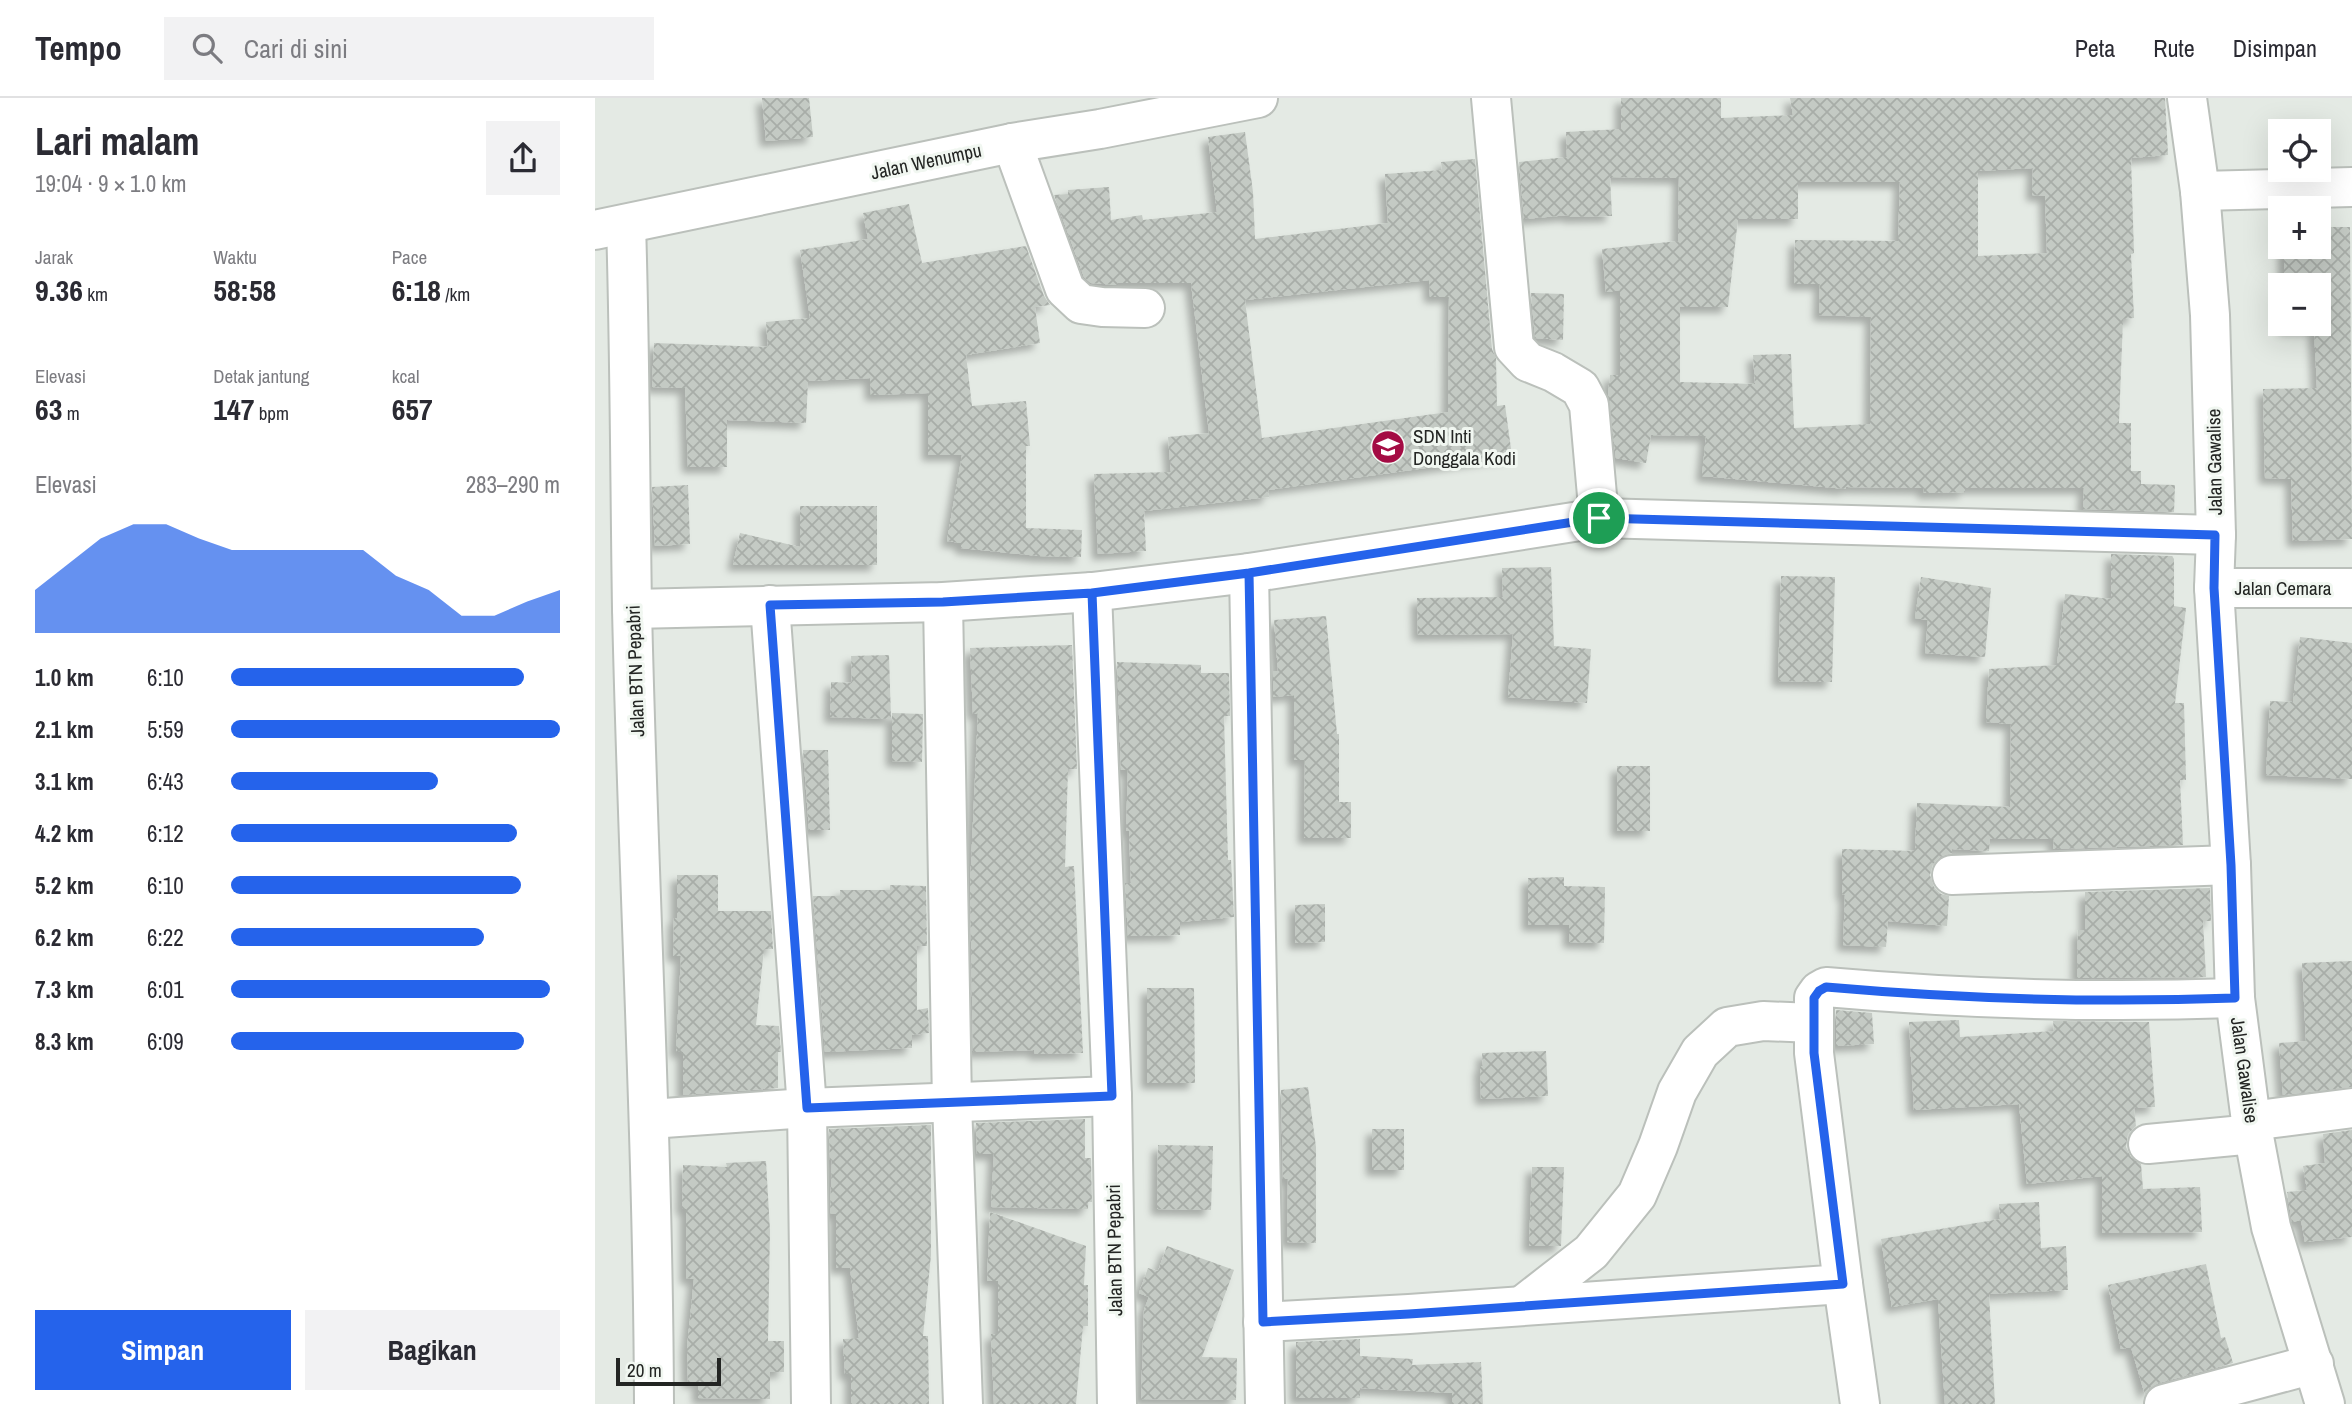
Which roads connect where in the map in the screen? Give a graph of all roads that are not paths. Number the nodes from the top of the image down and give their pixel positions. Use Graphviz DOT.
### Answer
graph roads {
  1 [pos="1258,98"];
  2 [pos="1491,98"];
  3 [pos="2187,98"];
  4 [pos="1012,143"];
  5 [pos="2352,187"];
  6 [pos="2200,191"];
  7 [pos="611,227"];
  8 [pos="1145,309"];
  9 [pos="1599,518"];
  10 [pos="2215,535"];
  11 [pos="1249,573"];
  12 [pos="2214,588"];
  13 [pos="2352,588"];
  14 [pos="1092,593"];
  15 [pos="943,602"];
  16 [pos="770,605"];
  17 [pos="632,609"];
  18 [pos="2231,865"];
  19 [pos="1952,875"];
  20 [pos="2235,998"];
  21 [pos="1813,1023"];
  22 [pos="1112,1096"];
  23 [pos="952,1103"];
  24 [pos="807,1108"];
  25 [pos="2352,1108"];
  26 [pos="650,1119"];
  27 [pos="2253,1128"];
  28 [pos="2148,1144"];
  29 [pos="1843,1284"];
  30 [pos="1523,1305"];
  31 [pos="1263,1322"];
  32 [pos="2314,1364"];
  33 [pos="654,1404"];
  34 [pos="811,1404"];
  35 [pos="963,1404"];
  36 [pos="1117,1404"];
  37 [pos="1265,1404"];
  38 [pos="1860,1404"];
  39 [pos="2164,1404"];
  40 [pos="2325,1404"];
  1 -- 4 [label="street, Jalan Wenumpu"];
  2 -- 9 [label="street"];
  3 -- 6 [label="street, Jalan Gawalise"];
  4 -- 7 [label="street, Jalan Wenumpu"];
  4 -- 8 [label="street"];
  5 -- 6 [label="street"];
  6 -- 10 [label="street, Jalan Gawalise"];
  7 -- 17 [label="street, Jalan BTN Pepabri"];
  9 -- 10 [label="street"];
  9 -- 11 [label="street"];
  10 -- 12 [label="street, Jalan Gawalise"];
  11 -- 14 [label="street"];
  11 -- 31 [label="street"];
  12 -- 13 [label="street, Jalan Cemara"];
  12 -- 18 [label="street, Jalan Gawalise"];
  14 -- 15 [label="street"];
  14 -- 22 [label="street, Jalan BTN Pepabri"];
  15 -- 16 [label="street"];
  15 -- 23 [label="street"];
  16 -- 17 [label="street"];
  16 -- 24 [label="street"];
  17 -- 26 [label="street, Jalan BTN Pepabri"];
  18 -- 19 [label="street"];
  18 -- 20 [label="street, Jalan Gawalise"];
  20 -- 21 [label="street"];
  20 -- 27 [label="street, Jalan Gawalise"];
  21 -- 29 [label="street"];
  21 -- 30 [label="street"];
  22 -- 23 [label="street"];
  22 -- 36 [label="street, Jalan BTN Pepabri"];
  23 -- 24 [label="street"];
  23 -- 35 [label="street"];
  24 -- 26 [label="street"];
  24 -- 34 [label="street"];
  25 -- 27 [label="street"];
  26 -- 33 [label="street, Jalan BTN Pepabri"];
  27 -- 28 [label="street"];
  27 -- 32 [label="street, Jalan Gawalise"];
  29 -- 30 [label="street"];
  29 -- 38 [label="street"];
  30 -- 31 [label="street"];
  31 -- 37 [label="street"];
  32 -- 39 [label="street"];
  32 -- 40 [label="street, Jalan Gawalise"];
}
